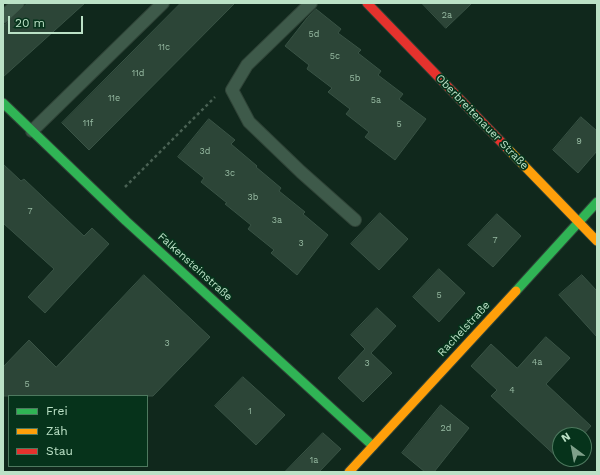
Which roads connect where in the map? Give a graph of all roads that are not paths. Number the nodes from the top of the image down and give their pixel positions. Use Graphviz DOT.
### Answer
graph roads {
  1 [pos="18,3"];
  2 [pos="163,3"];
  3 [pos="311,3"];
  4 [pos="367,3"];
  5 [pos="3,17"];
  6 [pos="3,103"];
  7 [pos="32,131"];
  8 [pos="597,202"];
  9 [pos="355,220"];
  10 [pos="578,222"];
  11 [pos="597,241"];
  12 [pos="373,446"];
  13 [pos="349,472"];
  1 -- 5 [label="lane"];
  2 -- 7 [label="lane"];
  3 -- 9 [label="lane"];
  4 -- 10 [label="street, Oberbreitenauer Straße"];
  6 -- 7 [label="street, Falkensteinstraße"];
  7 -- 12 [label="street, Falkensteinstraße"];
  8 -- 10 [label="street, Rachelstraße"];
  10 -- 11 [label="street, Oberbreitenauer Straße"];
  10 -- 12 [label="street, Rachelstraße"];
  12 -- 13 [label="street, Rachelstraße"];
}
